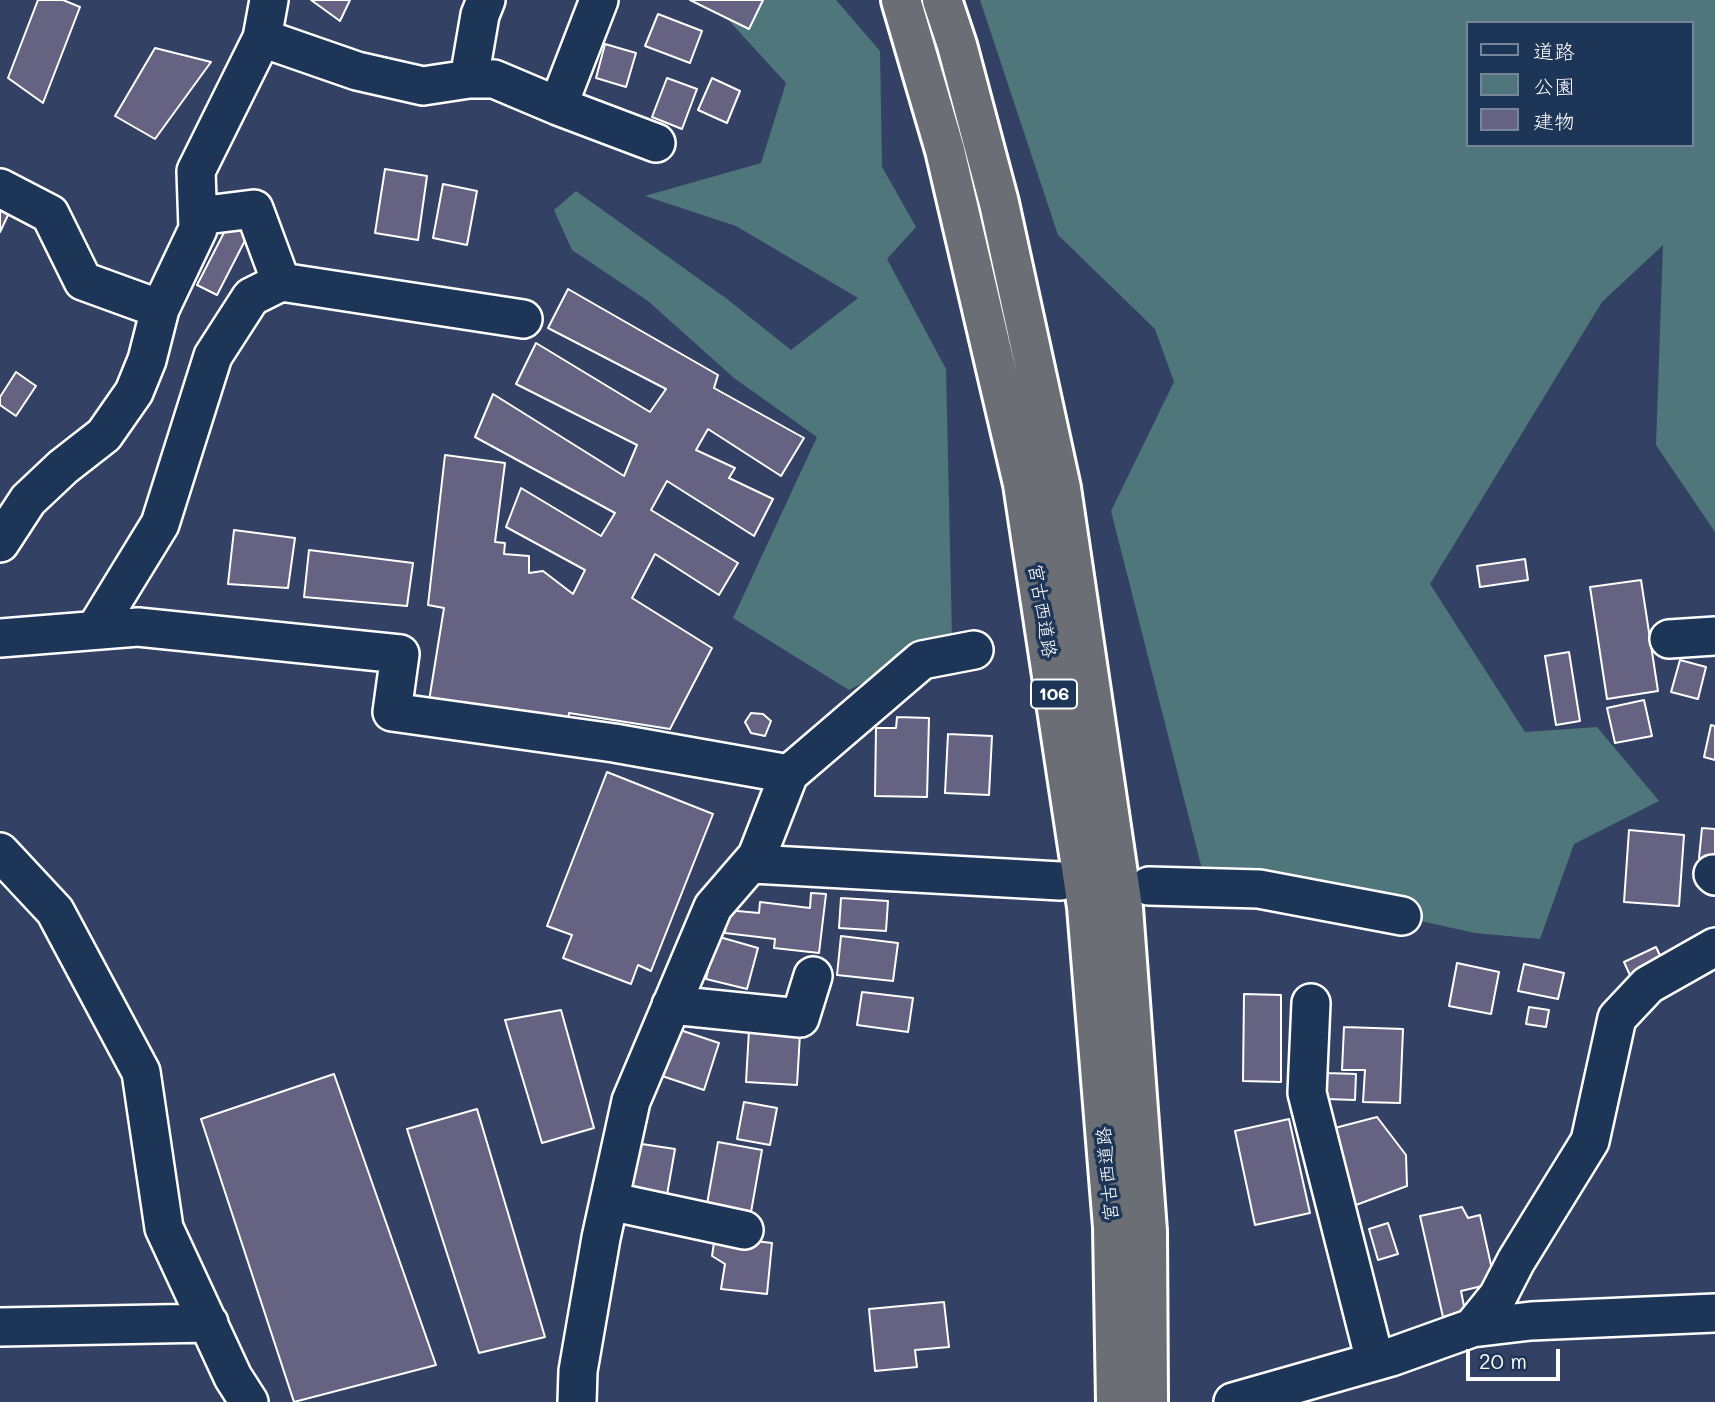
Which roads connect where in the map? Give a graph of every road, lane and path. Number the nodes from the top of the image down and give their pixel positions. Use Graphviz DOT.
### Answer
graph roads {
  1 [pos="269,0"];
  2 [pos="486,0"];
  3 [pos="599,0"];
  4 [pos="900,0"];
  5 [pos="943,0"];
  6 [pos="262,38"];
  7 [pos="469,79"];
  8 [pos="558,106"];
  9 [pos="656,142"];
  10 [pos="0,188"];
  11 [pos="198,216"];
  12 [pos="281,282"];
  13 [pos="160,309"];
  14 [pos="523,319"];
  15 [pos="0,543"];
  16 [pos="95,630"];
  17 [pos="1715,636"];
  18 [pos="0,638"];
  19 [pos="1669,639"];
  20 [pos="974,650"];
  21 [pos="789,774"];
  22 [pos="0,852"];
  23 [pos="752,864"];
  24 [pos="1060,881"];
  25 [pos="1149,886"];
  26 [pos="38,895"];
  27 [pos="0,896"];
  28 [pos="1402,916"];
  29 [pos="1715,947"];
  30 [pos="813,976"];
  31 [pos="1311,1003"];
  32 [pos="671,1005"];
  33 [pos="609,1201"];
  34 [pos="744,1230"];
  35 [pos="1715,1313"];
  36 [pos="209,1324"];
  37 [pos="0,1327"];
  38 [pos="1472,1328"];
  39 [pos="1375,1361"];
  40 [pos="249,1402"];
  41 [pos="577,1402"];
  42 [pos="1116,1402"];
  43 [pos="1148,1402"];
  44 [pos="1233,1402"];
  1 -- 6 [label="street"];
  2 -- 7 [label="street"];
  3 -- 8 [label="street"];
  4 -- 42 [label="highway, 宮古西道路 / 106"];
  5 -- 43 [label="highway, 宮古西道路 / 106"];
  6 -- 7 [label="street"];
  6 -- 11 [label="street"];
  7 -- 8 [label="street"];
  8 -- 9 [label="street"];
  10 -- 13 [label="street"];
  11 -- 12 [label="street"];
  11 -- 13 [label="street"];
  12 -- 14 [label="street"];
  12 -- 16 [label="street"];
  13 -- 15 [label="street"];
  16 -- 18 [label="street"];
  16 -- 21 [label="street"];
  17 -- 19 [label="street"];
  20 -- 21 [label="street"];
  21 -- 23 [label="street"];
  22 -- 26 [label="street"];
  23 -- 24 [label="street"];
  23 -- 32 [label="street"];
  25 -- 28 [label="street"];
  26 -- 27 [label="street"];
  26 -- 36 [label="street"];
  29 -- 38 [label="street"];
  30 -- 32 [label="street"];
  31 -- 39 [label="street"];
  32 -- 33 [label="street"];
  33 -- 34 [label="street"];
  33 -- 41 [label="street"];
  35 -- 38 [label="street"];
  36 -- 37 [label="street"];
  36 -- 40 [label="street"];
  38 -- 39 [label="street"];
  39 -- 44 [label="street"];
}
